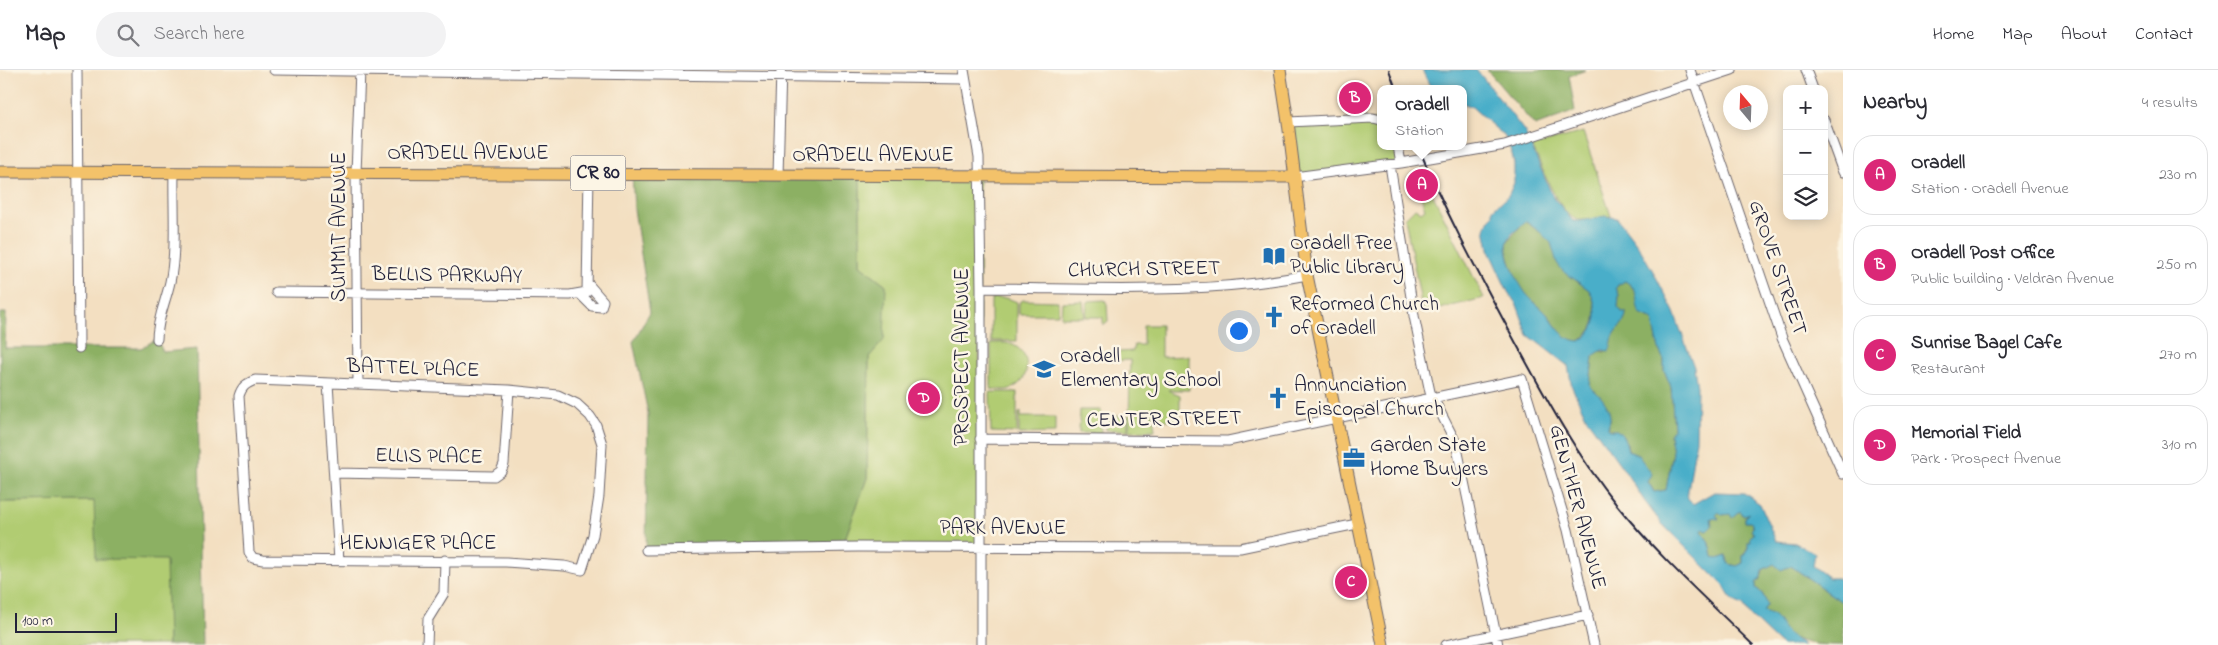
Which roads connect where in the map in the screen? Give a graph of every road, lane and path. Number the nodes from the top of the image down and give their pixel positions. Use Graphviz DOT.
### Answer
graph roads {
  1 [pos="77,70"];
  2 [pos="274,70"];
  3 [pos="1280,70"];
  4 [pos="1690,70"];
  5 [pos="1732,70"];
  6 [pos="1806,70"];
  7 [pos="360,71"];
  8 [pos="781,73"];
  9 [pos="964,75"];
  10 [pos="1694,82"];
  11 [pos="1812,85"];
  12 [pos="1377,119"];
  13 [pos="1288,122"];
  14 [pos="1828,130"];
  15 [pos="1399,150"];
  16 [pos="1401,163"];
  17 [pos="1390,165"];
  18 [pos="0,172"];
  19 [pos="1843,172"];
  20 [pos="78,173"];
  21 [pos="174,173"];
  22 [pos="356,173"];
  23 [pos="589,173"];
  24 [pos="778,175"];
  25 [pos="979,175"];
  26 [pos="1294,177"];
  27 [pos="1307,275"];
  28 [pos="981,288"];
  29 [pos="276,292"];
  30 [pos="356,292"];
  31 [pos="157,339"];
  32 [pos="78,348"];
  33 [pos="1522,379"];
  34 [pos="328,383"];
  35 [pos="358,384"];
  36 [pos="509,390"];
  37 [pos="1432,398"];
  38 [pos="1336,418"];
  39 [pos="980,439"];
  40 [pos="334,473"];
  41 [pos="1843,474"];
  42 [pos="1357,524"];
  43 [pos="980,547"];
  44 [pos="646,550"];
  45 [pos="253,558"];
  46 [pos="445,560"];
  47 [pos="339,561"];
  48 [pos="582,570"];
  49 [pos="1588,614"];
  50 [pos="1496,634"];
  51 [pos="427,645"];
  52 [pos="980,645"];
  53 [pos="1383,645"];
  54 [pos="1446,645"];
  55 [pos="1498,645"];
  56 [pos="1594,645"];
  1 -- 20 [label="street"];
  2 -- 7 [label="street"];
  3 -- 13 [label="main road"];
  4 -- 10 [label="street, GROVE STREET"];
  5 -- 10 [label="street, ORADELL AVENUE"];
  6 -- 11 [label="street"];
  7 -- 8 [label="street"];
  7 -- 22 [label="street, SUMMIT AVENUE"];
  8 -- 9 [label="street"];
  8 -- 24 [label="street"];
  9 -- 25 [label="street, PROSPECT AVENUE"];
  10 -- 16 [label="street, ORADELL AVENUE"];
  10 -- 41 [label="street, GROVE STREET"];
  12 -- 13 [label="street"];
  13 -- 26 [label="main road"];
  14 -- 19 [label="street"];
  15 -- 16 [label="street"];
  16 -- 17 [label="street, ORADELL AVENUE"];
  17 -- 26 [label="street, ORADELL AVENUE"];
  17 -- 37 [label="street"];
  18 -- 20 [label="main road, ORADELL AVENUE / CR 80"];
  20 -- 21 [label="main road, ORADELL AVENUE / CR 80"];
  20 -- 32 [label="street"];
  21 -- 22 [label="main road, ORADELL AVENUE / CR 80"];
  21 -- 31 [label="street"];
  22 -- 23 [label="main road, ORADELL AVENUE / CR 80"];
  22 -- 30 [label="street, SUMMIT AVENUE"];
  23 -- 24 [label="main road, ORADELL AVENUE / CR 80"];
  23 -- 30 [label="street, BELLIS PARKWAY"];
  24 -- 25 [label="main road, ORADELL AVENUE / CR 80"];
  25 -- 26 [label="main road, ORADELL AVENUE / CR 80"];
  25 -- 28 [label="street, PROSPECT AVENUE"];
  26 -- 27 [label="main road"];
  27 -- 28 [label="street, CHURCH STREET"];
  27 -- 38 [label="main road"];
  28 -- 39 [label="street, PROSPECT AVENUE"];
  29 -- 30 [label="street, BELLIS PARKWAY"];
  30 -- 35 [label="street, SUMMIT AVENUE"];
  33 -- 37 [label="street, CENTER STREET"];
  33 -- 49 [label="street, GENTHER AVENUE"];
  34 -- 35 [label="street, BATTEL PLACE"];
  34 -- 40 [label="street"];
  34 -- 45 [label="street, BATTEL PLACE"];
  35 -- 36 [label="street, BATTEL PLACE"];
  36 -- 40 [label="street, ELLIS PLACE"];
  36 -- 48 [label="street, BATTEL PLACE"];
  37 -- 38 [label="street, CENTER STREET"];
  37 -- 50 [label="street"];
  38 -- 39 [label="street, CENTER STREET"];
  38 -- 42 [label="main road"];
  39 -- 43 [label="street, PROSPECT AVENUE"];
  40 -- 47 [label="street"];
  42 -- 43 [label="street, PARK AVENUE"];
  42 -- 53 [label="main road"];
  43 -- 44 [label="street, PARK AVENUE"];
  43 -- 52 [label="street, PROSPECT AVENUE"];
  45 -- 47 [label="street, HENNIGER PLACE"];
  46 -- 47 [label="street, HENNIGER PLACE"];
  46 -- 48 [label="street, HENNIGER PLACE"];
  46 -- 51 [label="street"];
  49 -- 50 [label="street"];
  49 -- 56 [label="street, GENTHER AVENUE"];
  50 -- 54 [label="street"];
  50 -- 55 [label="street"];
}
